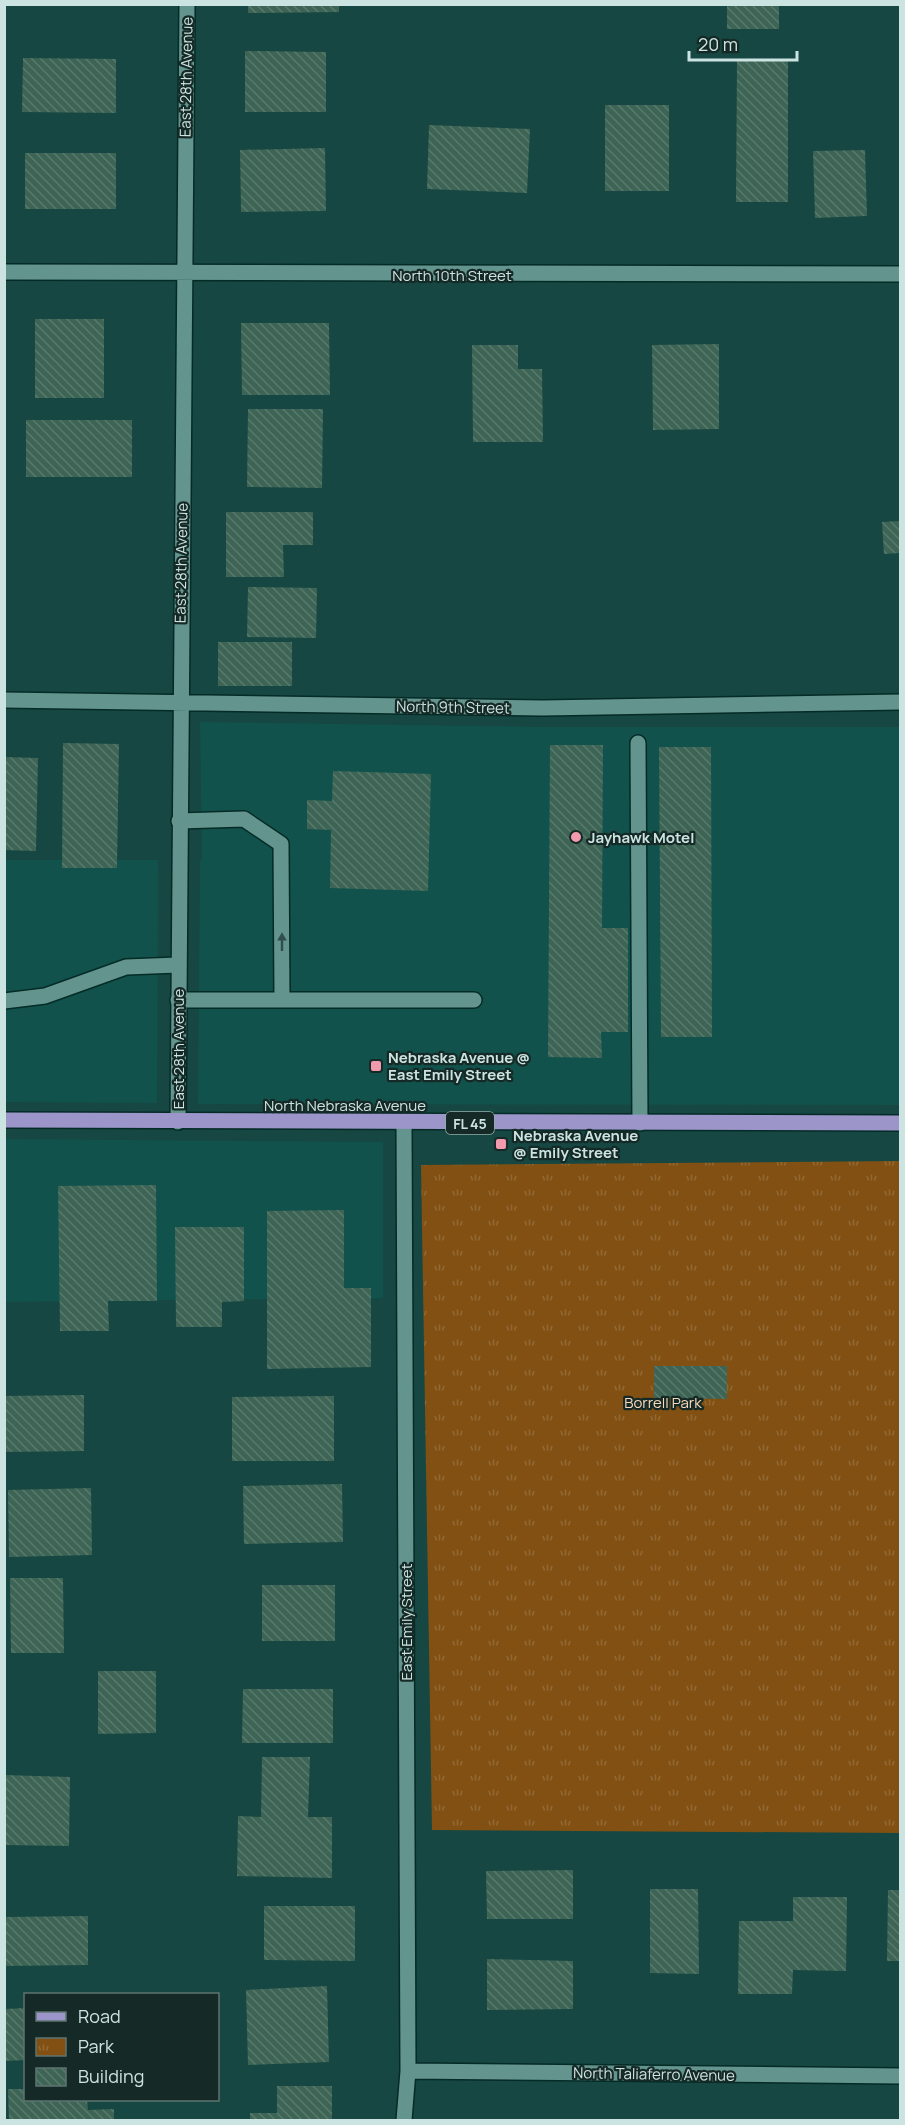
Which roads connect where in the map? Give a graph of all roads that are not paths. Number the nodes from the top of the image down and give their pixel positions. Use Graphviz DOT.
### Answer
graph roads {
  1 [pos="187,4"];
  2 [pos="4,272"];
  3 [pos="900,274"];
  4 [pos="183,275"];
  5 [pos="4,700"];
  6 [pos="900,702"];
  7 [pos="179,703"];
  8 [pos="638,743"];
  9 [pos="179,821"];
  10 [pos="178,965"];
  11 [pos="178,1000"];
  12 [pos="282,1000"];
  13 [pos="474,1000"];
  14 [pos="4,1001"];
  15 [pos="4,1120"];
  16 [pos="178,1122"];
  17 [pos="404,1123"];
  18 [pos="640,1123"];
  19 [pos="900,1123"];
  20 [pos="408,2071"];
  21 [pos="900,2076"];
  22 [pos="404,2121"];
  1 -- 4 [label="street, East 28th Avenue"];
  2 -- 4 [label="street, North 10th Street"];
  3 -- 4 [label="street, North 10th Street"];
  4 -- 7 [label="street, East 28th Avenue"];
  5 -- 7 [label="street, North 9th Street"];
  6 -- 7 [label="street, North 9th Street"];
  7 -- 9 [label="street, East 28th Avenue"];
  8 -- 18 [label="street"];
  9 -- 10 [label="street, East 28th Avenue"];
  12 -- 9 [label="street, one-way"];
  10 -- 11 [label="street, East 28th Avenue"];
  10 -- 14 [label="street"];
  11 -- 12 [label="street"];
  11 -- 16 [label="street, East 28th Avenue"];
  12 -- 13 [label="street"];
  15 -- 16 [label="main road, North Nebraska Avenue / FL 45"];
  16 -- 17 [label="main road, North Nebraska Avenue / FL 45"];
  17 -- 18 [label="main road, North Nebraska Avenue / FL 45"];
  17 -- 20 [label="street, East Emily Street"];
  18 -- 19 [label="main road, North Nebraska Avenue / FL 45"];
  20 -- 21 [label="street, North Taliaferro Avenue"];
  20 -- 22 [label="street, East Emily Street"];
}
